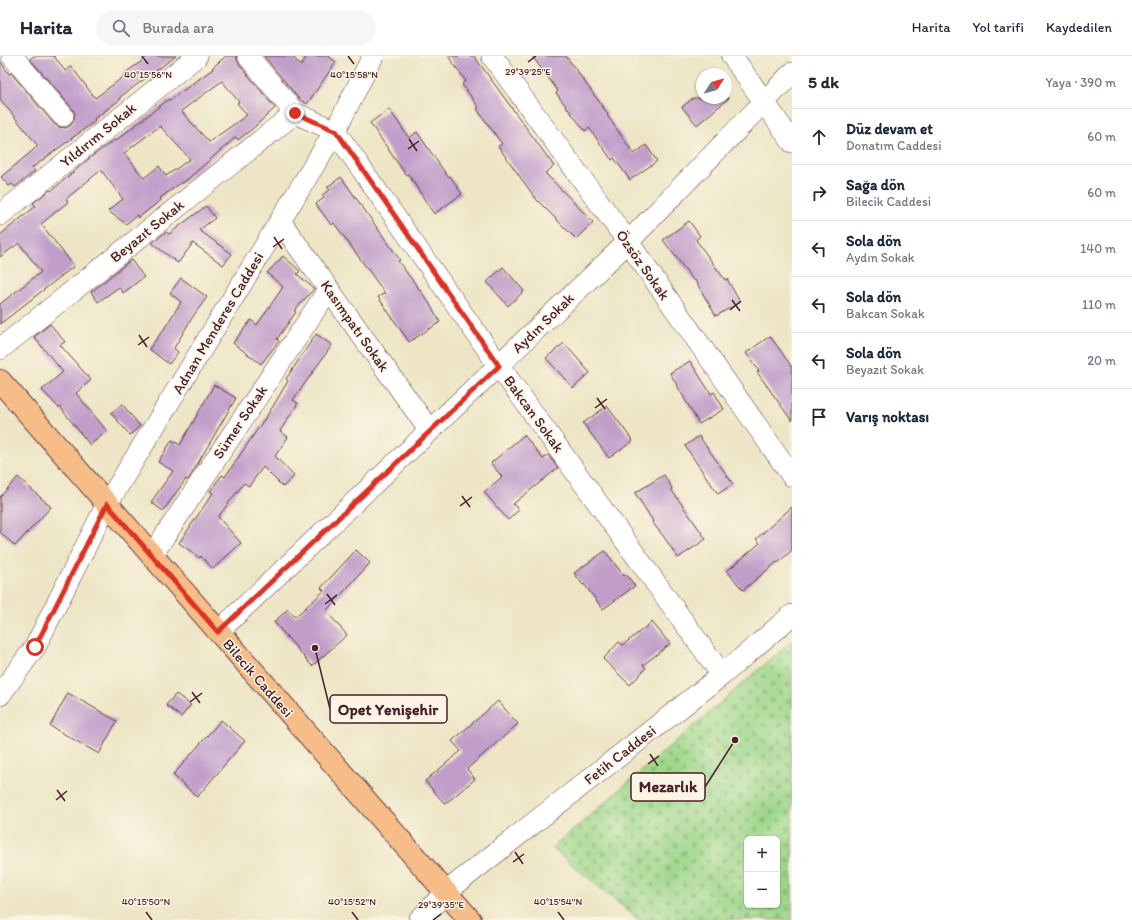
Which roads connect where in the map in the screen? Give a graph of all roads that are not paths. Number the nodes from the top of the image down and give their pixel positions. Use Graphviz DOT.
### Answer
graph roads {
  1 [pos="12,56"];
  2 [pos="197,56"];
  3 [pos="248,56"];
  4 [pos="373,56"];
  5 [pos="492,56"];
  6 [pos="732,56"];
  7 [pos="792,73"];
  8 [pos="764,102"];
  9 [pos="295,113"];
  10 [pos="63,116"];
  11 [pos="336,131"];
  12 [pos="792,142"];
  13 [pos="0,215"];
  14 [pos="280,221"];
  15 [pos="628,242"];
  16 [pos="329,290"];
  17 [pos="0,349"];
  18 [pos="499,366"];
  19 [pos="0,381"];
  20 [pos="430,431"];
  21 [pos="792,476"];
  22 [pos="107,504"];
  23 [pos="152,555"];
  24 [pos="792,615"];
  25 [pos="218,632"];
  26 [pos="722,676"];
  27 [pos="0,695"];
  28 [pos="446,892"];
  29 [pos="419,920"];
  30 [pos="470,920"];
  1 -- 10 [label="street"];
  2 -- 13 [label="street, Yıldırım Sokak"];
  3 -- 9 [label="street"];
  4 -- 11 [label="street, Adnan Menderes Caddesi"];
  5 -- 15 [label="street, Özsöz Sokak"];
  6 -- 8 [label="street"];
  7 -- 8 [label="street, Aydın Sokak"];
  8 -- 12 [label="street"];
  8 -- 15 [label="street, Aydın Sokak"];
  9 -- 11 [label="street"];
  9 -- 17 [label="street, Beyazıt Sokak"];
  11 -- 14 [label="street, Adnan Menderes Caddesi"];
  11 -- 18 [label="street, Bakcan Sokak"];
  14 -- 16 [label="street, Kasımpatı Sokak"];
  14 -- 22 [label="street, Adnan Menderes Caddesi"];
  15 -- 18 [label="street, Aydın Sokak"];
  15 -- 21 [label="street, Özsöz Sokak"];
  16 -- 20 [label="street, Kasımpatı Sokak"];
  16 -- 23 [label="street, Sümer Sokak"];
  18 -- 20 [label="street, Aydın Sokak"];
  18 -- 26 [label="street, Bakcan Sokak"];
  19 -- 22 [label="main road, Bilecik Caddesi"];
  20 -- 25 [label="street, Aydın Sokak"];
  22 -- 23 [label="main road, Bilecik Caddesi"];
  22 -- 27 [label="street, Adnan Menderes Caddesi"];
  23 -- 25 [label="main road, Bilecik Caddesi"];
  24 -- 26 [label="street, Fetih Caddesi"];
  25 -- 28 [label="main road, Bilecik Caddesi"];
  26 -- 28 [label="street, Fetih Caddesi"];
  28 -- 29 [label="street, Fetih Caddesi"];
  28 -- 30 [label="main road, Bilecik Caddesi"];
}
